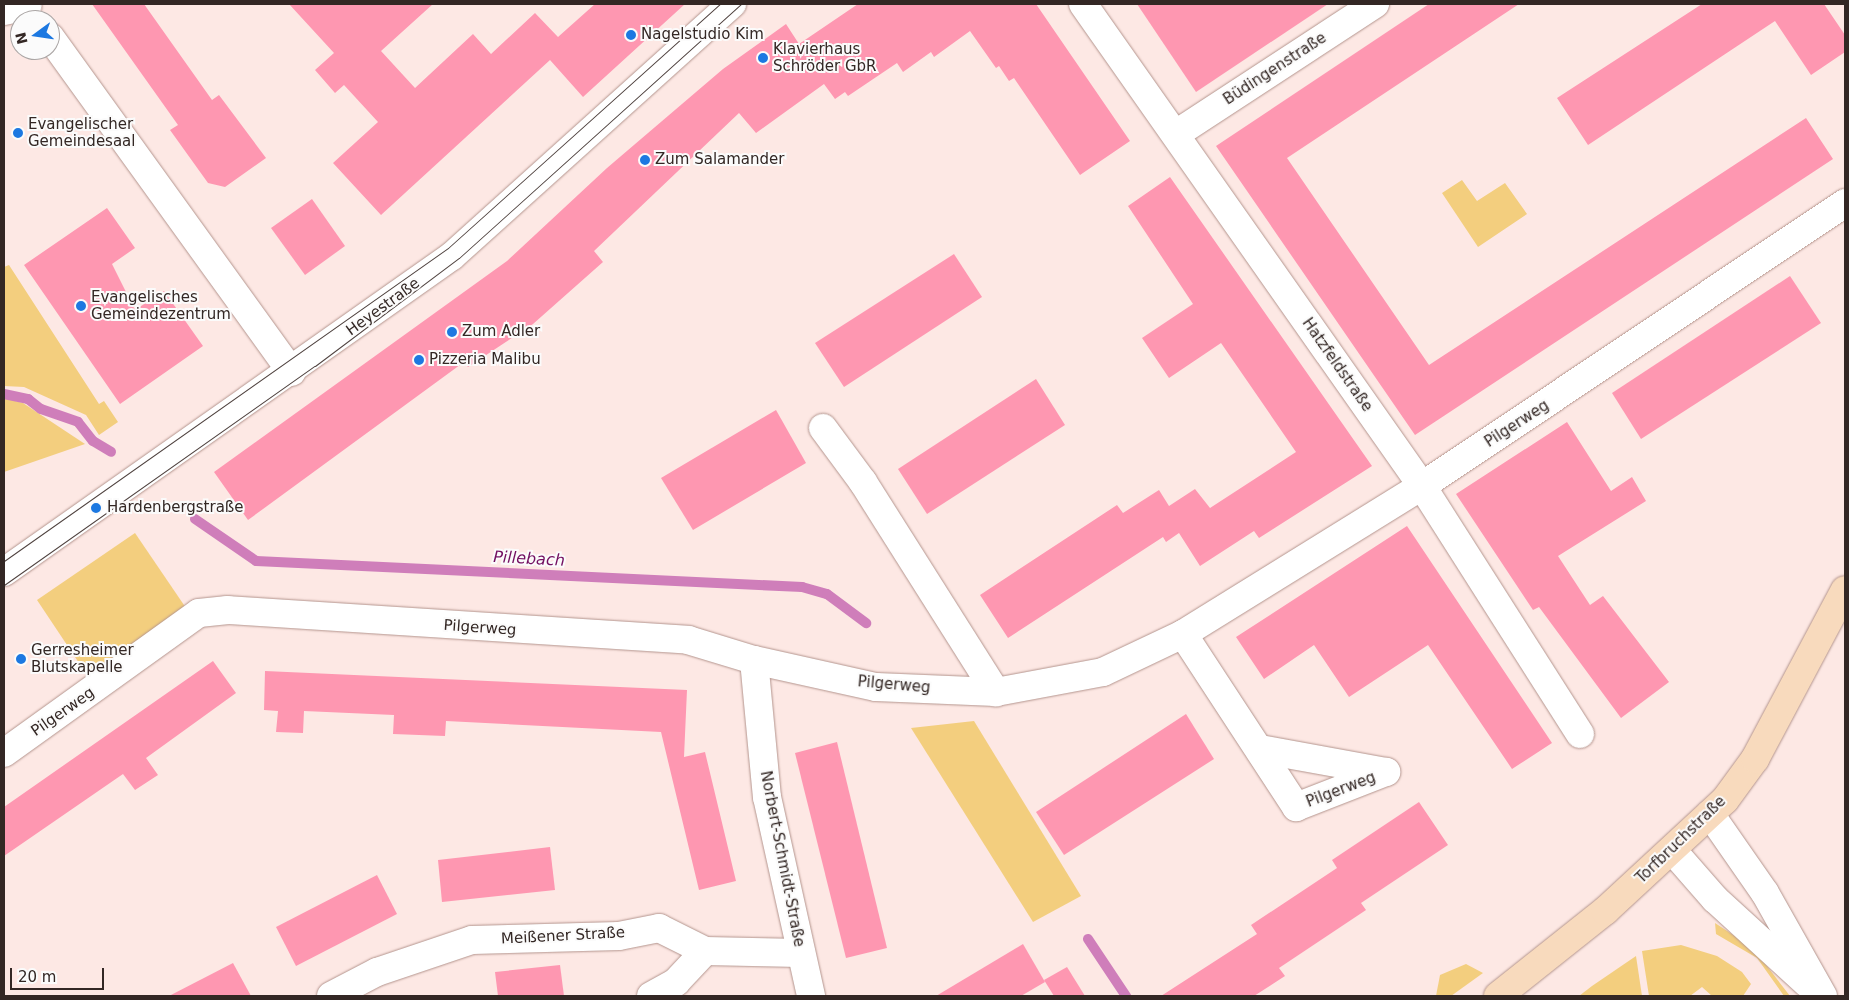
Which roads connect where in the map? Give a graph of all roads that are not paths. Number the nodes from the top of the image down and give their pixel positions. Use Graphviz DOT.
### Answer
graph roads {
  1 [pos="732,4"];
  2 [pos="1083,4"];
  3 [pos="1375,4"];
  4 [pos="60,51"];
  5 [pos="1176,134"];
  6 [pos="1845,203"];
  7 [pos="292,372"];
  8 [pos="823,428"];
  9 [pos="1422,486"];
  10 [pos="4,572"];
  11 [pos="1845,590"];
  12 [pos="1183,634"];
  13 [pos="754,660"];
  14 [pos="996,692"];
  15 [pos="1580,734"];
  16 [pos="1260,749"];
  17 [pos="4,753"];
  18 [pos="1710,814"];
  19 [pos="1673,851"];
  20 [pos="706,951"];
  21 [pos="800,953"];
  22 [pos="331,996"];
  23 [pos="651,996"];
  24 [pos="811,996"];
  25 [pos="1498,996"];
  26 [pos="1822,996"];
  1 -- 7 [label="street, Heyestraße"];
  2 -- 5 [label="street, Hatzfeldstraße"];
  3 -- 5 [label="street, Büdingenstraße"];
  4 -- 7 [label="street"];
  5 -- 9 [label="street, Hatzfeldstraße"];
  6 -- 9 [label="street, Pilgerweg"];
  7 -- 10 [label="street, Heyestraße"];
  8 -- 14 [label="street"];
  9 -- 12 [label="street, Pilgerweg"];
  9 -- 15 [label="street, Hatzfeldstraße"];
  11 -- 18 [label="main road, Torfbruchstraße"];
  12 -- 14 [label="street, Pilgerweg"];
  12 -- 16 [label="street"];
  13 -- 14 [label="street, Pilgerweg"];
  13 -- 17 [label="street, Pilgerweg"];
  13 -- 21 [label="street, Norbert-Schmidt-Straße"];
  18 -- 19 [label="main road, Torfbruchstraße"];
  18 -- 26 [label="street"];
  19 -- 25 [label="main road, Torfbruchstraße"];
  19 -- 26 [label="street"];
  20 -- 21 [label="street, Meißener Straße"];
  20 -- 22 [label="street, Meißener Straße"];
  20 -- 23 [label="street"];
  21 -- 24 [label="street, Norbert-Schmidt-Straße"];
}
